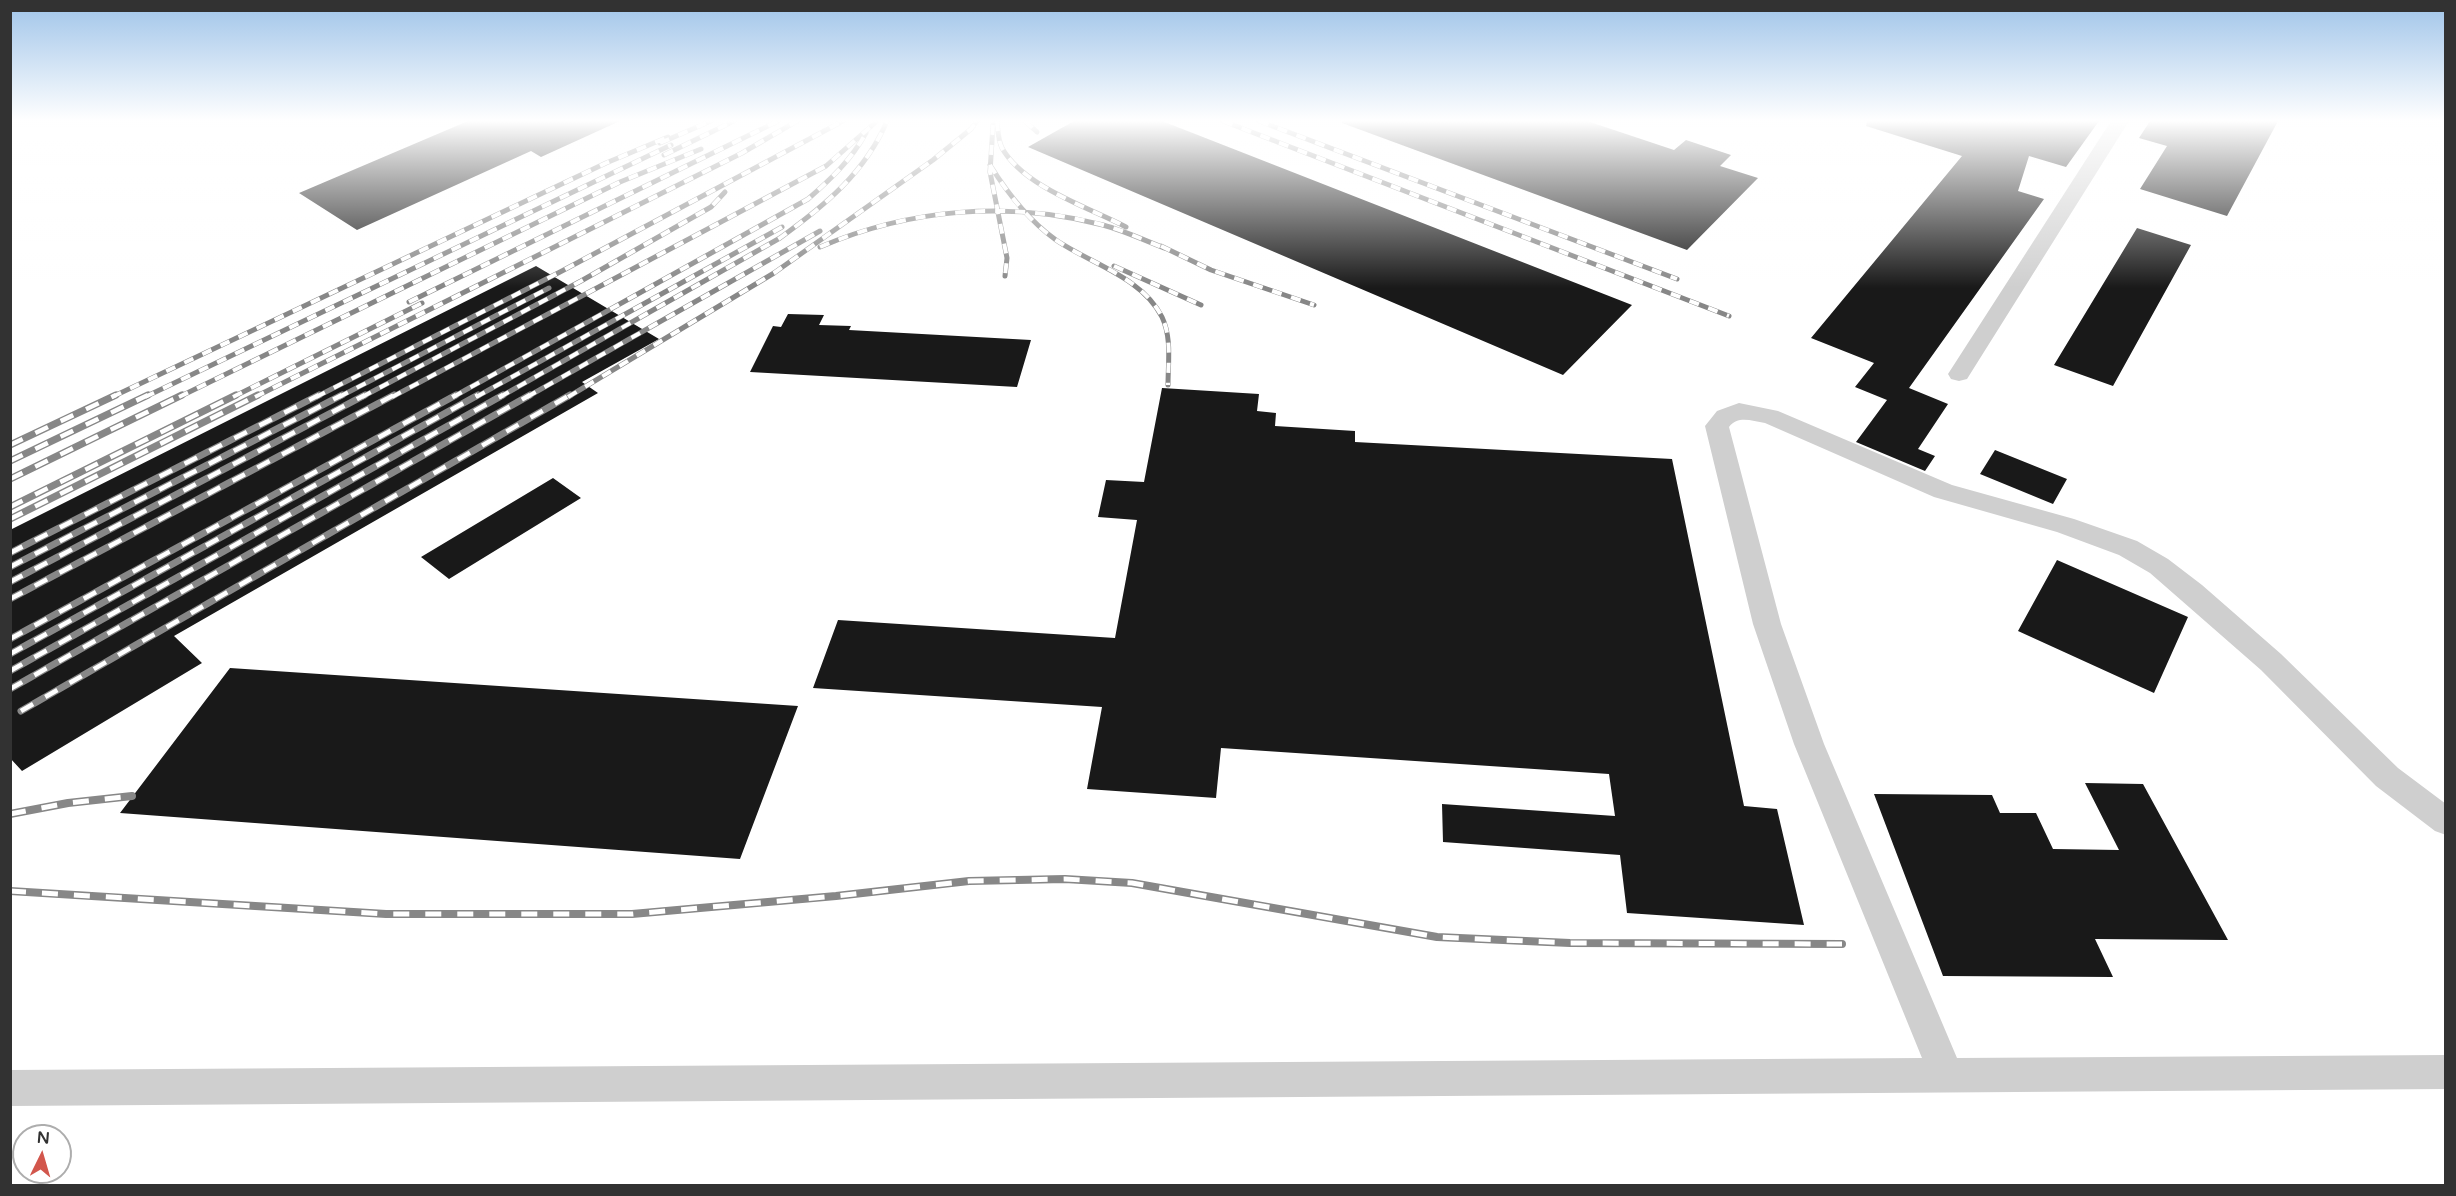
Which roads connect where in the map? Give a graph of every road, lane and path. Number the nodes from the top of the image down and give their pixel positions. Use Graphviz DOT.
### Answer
graph roads {
  1 [pos="2084,177"];
  2 [pos="1959,374"];
  3 [pos="2445,822"];
  4 [pos="2445,1072"];
  5 [pos="1946,1074"];
  6 [pos="10,1088"];
  1 -- 2 [label="street"];
  3 -- 5 [label="street"];
  4 -- 5 [label="street"];
  5 -- 6 [label="street"];
}
